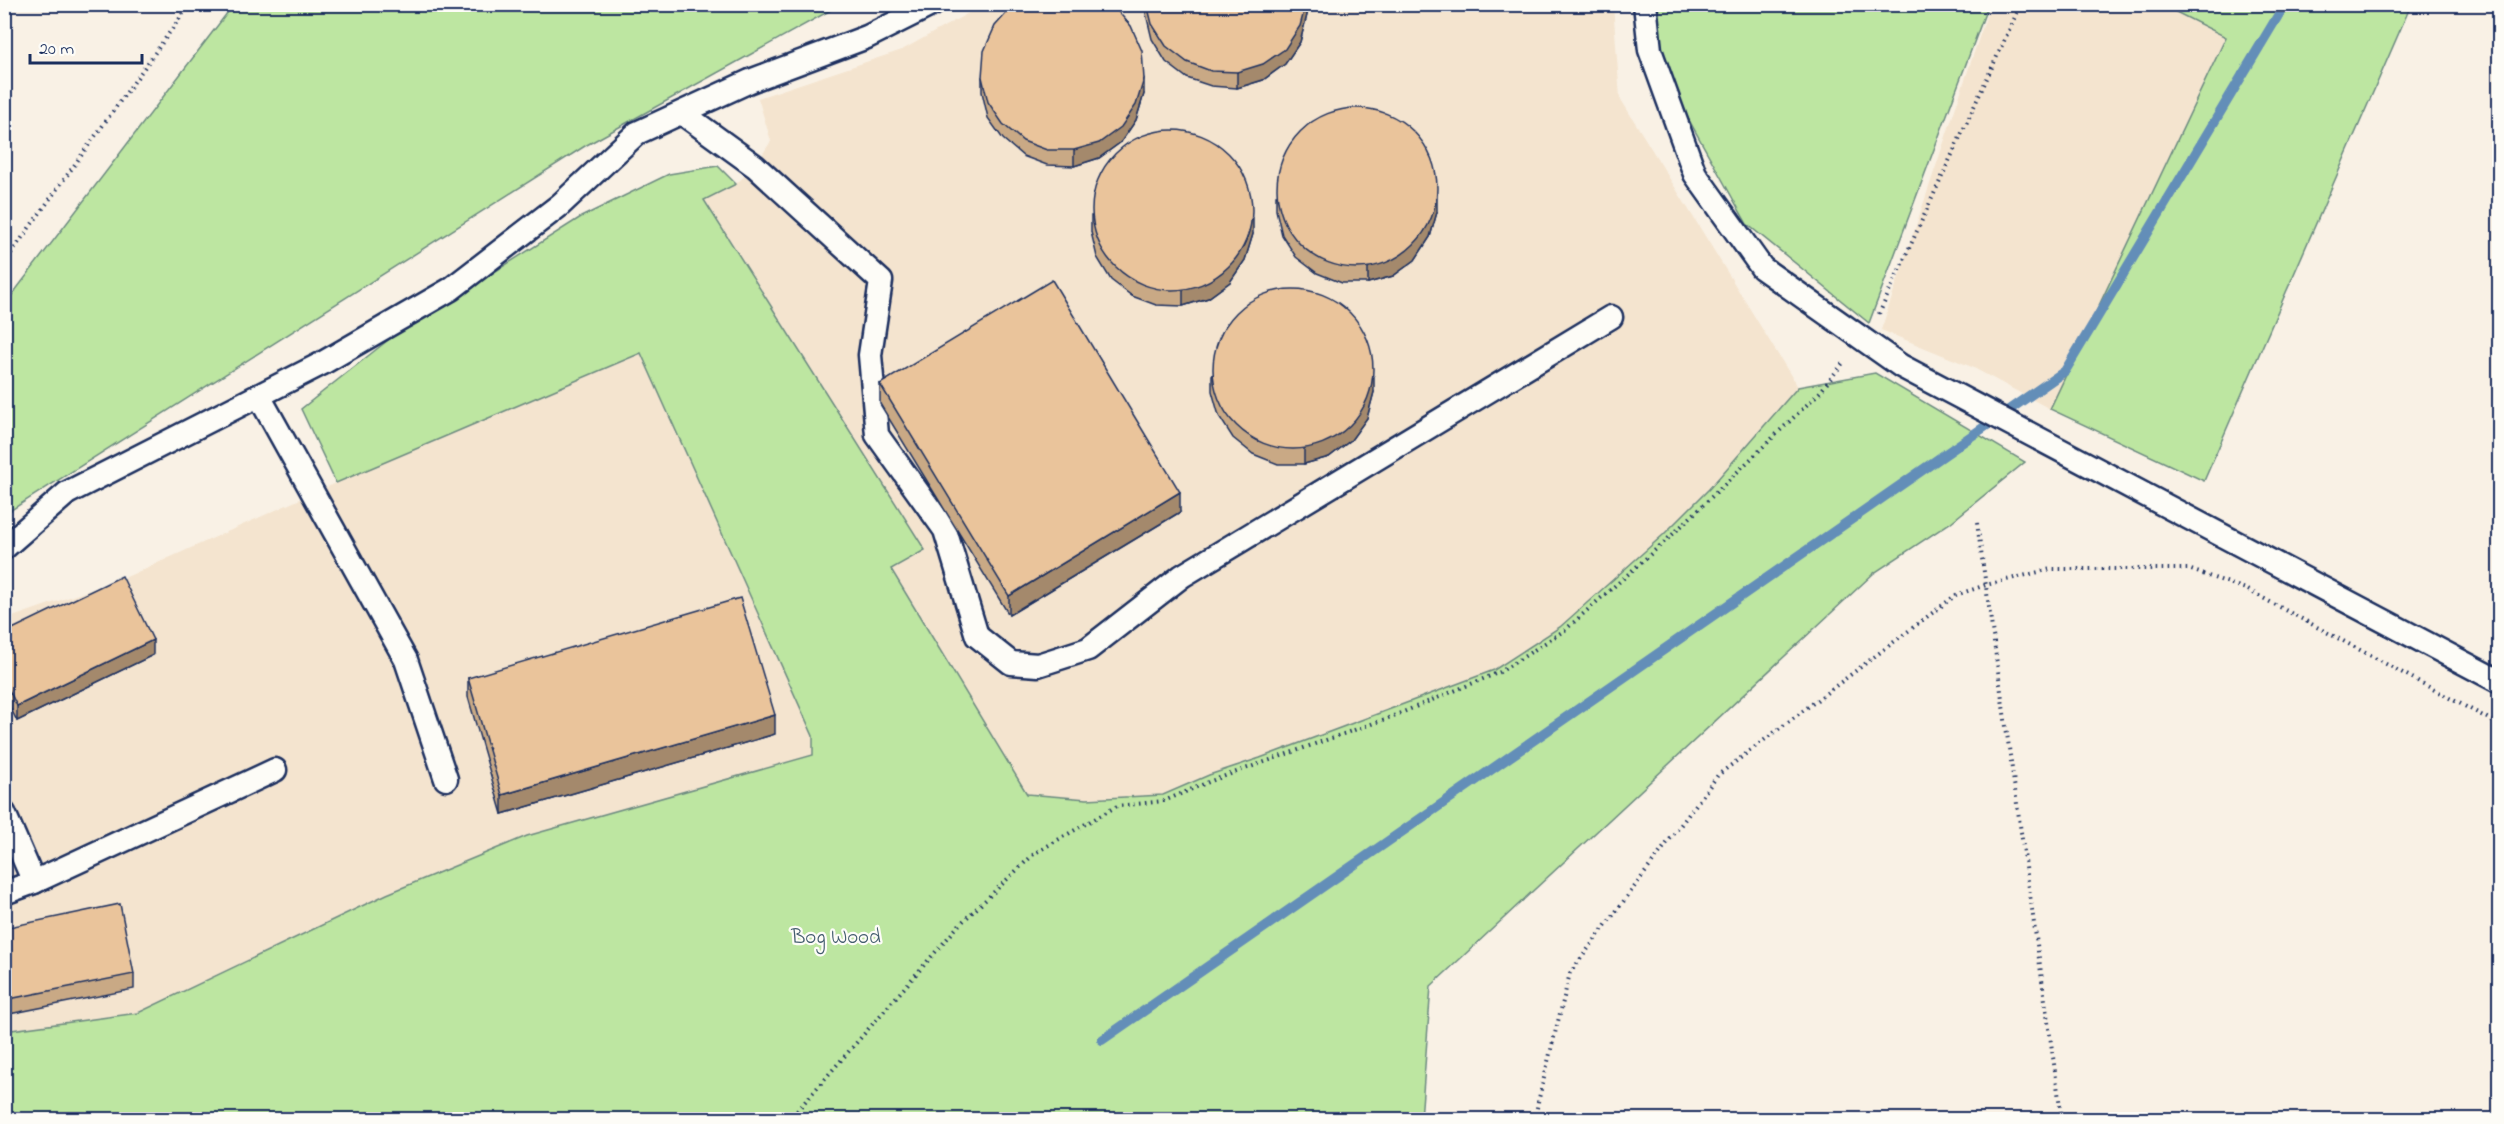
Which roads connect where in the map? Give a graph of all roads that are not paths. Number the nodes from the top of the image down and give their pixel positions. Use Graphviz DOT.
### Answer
graph roads {
  1 [pos="933,4"];
  2 [pos="1645,4"];
  3 [pos="682,113"];
  4 [pos="1611,317"];
  5 [pos="259,396"];
  6 [pos="4,548"];
  7 [pos="2499,682"];
  8 [pos="275,770"];
  9 [pos="446,779"];
  10 [pos="4,813"];
  11 [pos="34,882"];
  12 [pos="4,893"];
  1 -- 3 [label="lane"];
  2 -- 7 [label="lane"];
  3 -- 4 [label="lane"];
  3 -- 5 [label="lane"];
  5 -- 6 [label="lane"];
  5 -- 9 [label="lane"];
  8 -- 11 [label="lane"];
  10 -- 11 [label="lane"];
  11 -- 12 [label="lane"];
}
